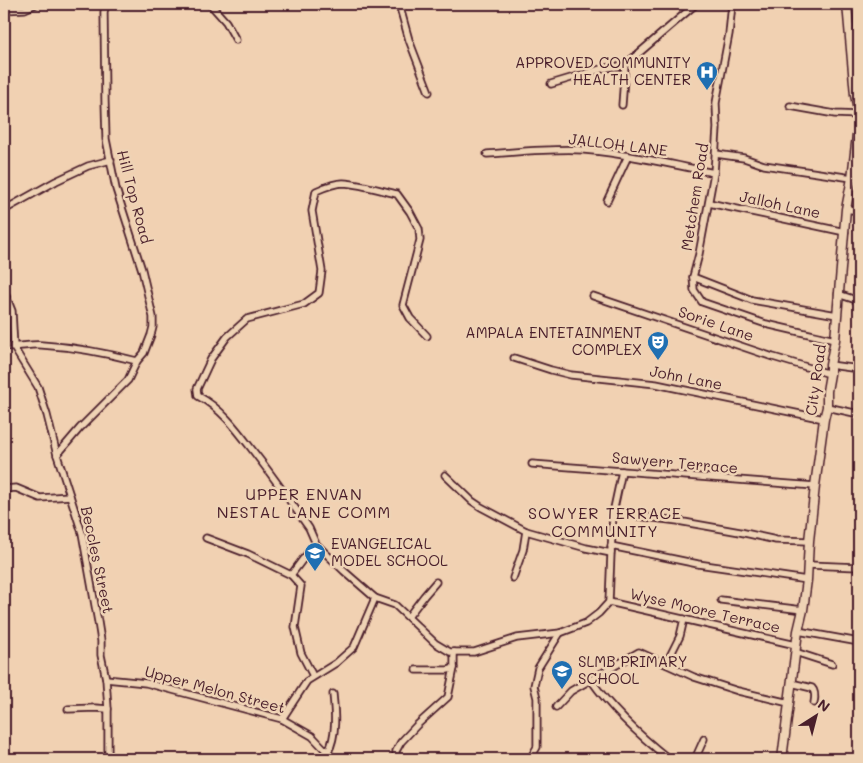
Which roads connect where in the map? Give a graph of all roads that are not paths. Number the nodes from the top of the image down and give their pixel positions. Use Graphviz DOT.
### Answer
graph roads {
  1 [pos="36,4"];
  2 [pos="106,4"];
  3 [pos="210,4"];
  4 [pos="399,4"];
  5 [pos="696,4"];
  6 [pos="732,4"];
  7 [pos="848,4"];
  8 [pos="4,10"];
  9 [pos="236,40"];
  10 [pos="625,65"];
  11 [pos="551,84"];
  12 [pos="429,92"];
  13 [pos="622,105"];
  14 [pos="790,106"];
  15 [pos="858,115"];
  16 [pos="859,127"];
  17 [pos="487,154"];
  18 [pos="716,154"];
  19 [pos="628,156"];
  20 [pos="110,160"];
  21 [pos="714,173"];
  22 [pos="852,178"];
  23 [pos="607,201"];
  24 [pos="709,203"];
  25 [pos="846,208"];
  26 [pos="4,210"];
  27 [pos="859,211"];
  28 [pos="845,232"];
  29 [pos="692,278"];
  30 [pos="4,290"];
  31 [pos="838,294"];
  32 [pos="594,296"];
  33 [pos="859,301"];
  34 [pos="837,315"];
  35 [pos="427,336"];
  36 [pos="835,340"];
  37 [pos="4,346"];
  38 [pos="14,348"];
  39 [pos="514,358"];
  40 [pos="137,361"];
  41 [pos="859,369"];
  42 [pos="830,370"];
  43 [pos="827,407"];
  44 [pos="859,414"];
  45 [pos="824,419"];
  46 [pos="57,455"];
  47 [pos="532,464"];
  48 [pos="622,470"];
  49 [pos="445,475"];
  50 [pos="816,486"];
  51 [pos="4,489"];
  52 [pos="70,496"];
  53 [pos="613,513"];
  54 [pos="526,531"];
  55 [pos="206,538"];
  56 [pos="809,541"];
  57 [pos="316,544"];
  58 [pos="611,549"];
  59 [pos="808,565"];
  60 [pos="858,567"];
  61 [pos="291,575"];
  62 [pos="513,578"];
  63 [pos="807,580"];
  64 [pos="436,582"];
  65 [pos="375,598"];
  66 [pos="721,600"];
  67 [pos="609,602"];
  68 [pos="803,610"];
  69 [pos="408,617"];
  70 [pos="684,619"];
  71 [pos="798,631"];
  72 [pos="560,632"];
  73 [pos="859,642"];
  74 [pos="795,649"];
  75 [pos="454,652"];
  76 [pos="666,664"];
  77 [pos="832,664"];
  78 [pos="454,668"];
  79 [pos="416,670"];
  80 [pos="313,676"];
  81 [pos="106,679"];
  82 [pos="591,680"];
  83 [pos="791,683"];
  84 [pos="333,694"];
  85 [pos="789,703"];
  86 [pos="814,704"];
  87 [pos="556,708"];
  88 [pos="68,709"];
  89 [pos="108,709"];
  90 [pos="282,719"];
  91 [pos="704,739"];
  92 [pos="328,752"];
  93 [pos="108,759"];
  94 [pos="334,759"];
  95 [pos="396,759"];
  96 [pos="530,759"];
  97 [pos="669,759"];
  98 [pos="695,759"];
  99 [pos="782,759"];
  1 -- 8 [label="street"];
  2 -- 20 [label="street, Hill Top Road"];
  3 -- 9 [label="street"];
  4 -- 12 [label="street"];
  5 -- 10 [label="street"];
  6 -- 18 [label="street, Metchem Road"];
  7 -- 15 [label="main road, City Road"];
  10 -- 11 [label="street"];
  10 -- 13 [label="street"];
  14 -- 15 [label="street"];
  15 -- 16 [label="main road, City Road"];
  16 -- 22 [label="main road, City Road"];
  17 -- 19 [label="street, JALLOH LANE"];
  18 -- 21 [label="street, Metchem Road"];
  18 -- 22 [label="street"];
  19 -- 21 [label="street, JALLOH LANE"];
  19 -- 23 [label="street"];
  20 -- 26 [label="street"];
  20 -- 40 [label="street, Hill Top Road"];
  21 -- 24 [label="street, Metchem Road"];
  22 -- 25 [label="main road, City Road"];
  24 -- 28 [label="street, Jalloh Lane"];
  24 -- 29 [label="street, Metchem Road"];
  25 -- 27 [label="street"];
  25 -- 28 [label="main road, City Road"];
  28 -- 31 [label="main road, City Road"];
  29 -- 34 [label="street"];
  29 -- 36 [label="street"];
  30 -- 38 [label="street"];
  31 -- 33 [label="street"];
  31 -- 34 [label="main road, City Road"];
  32 -- 42 [label="street, Sorie Lane"];
  34 -- 36 [label="main road, City Road"];
  35 -- 57 [label="street"];
  36 -- 42 [label="main road, City Road"];
  37 -- 38 [label="street"];
  38 -- 40 [label="street"];
  38 -- 46 [label="street, Beccles Street"];
  39 -- 45 [label="street, John Lane"];
  40 -- 46 [label="street, Hill Top Road"];
  41 -- 42 [label="street, Sorie Lane"];
  42 -- 43 [label="main road, City Road"];
  43 -- 44 [label="street"];
  43 -- 45 [label="main road, City Road"];
  45 -- 50 [label="main road, City Road"];
  46 -- 52 [label="street, Beccles Street"];
  47 -- 48 [label="street, Sawyerr Terrace"];
  48 -- 50 [label="street, Sawyerr Terrace"];
  48 -- 53 [label="street"];
  49 -- 54 [label="street"];
  50 -- 56 [label="main road, City Road"];
  51 -- 52 [label="street"];
  52 -- 81 [label="street, Beccles Street"];
  53 -- 56 [label="street"];
  53 -- 58 [label="street"];
  54 -- 58 [label="street"];
  54 -- 62 [label="street"];
  55 -- 61 [label="street"];
  56 -- 59 [label="main road, City Road"];
  57 -- 61 [label="street"];
  57 -- 65 [label="street"];
  58 -- 63 [label="street"];
  58 -- 67 [label="street"];
  59 -- 60 [label="street"];
  59 -- 63 [label="main road, City Road"];
  61 -- 80 [label="street"];
  63 -- 68 [label="main road, City Road"];
  64 -- 69 [label="street"];
  65 -- 69 [label="street"];
  65 -- 80 [label="street"];
  66 -- 68 [label="street"];
  67 -- 70 [label="street, Wyse Moore Terrace"];
  67 -- 72 [label="street"];
  68 -- 71 [label="main road, City Road"];
  69 -- 75 [label="street"];
  70 -- 74 [label="street, Wyse Moore Terrace"];
  70 -- 76 [label="street"];
  71 -- 73 [label="street"];
  71 -- 74 [label="main road, City Road"];
  72 -- 75 [label="street"];
  72 -- 96 [label="street"];
  74 -- 77 [label="street, Wyse Moore Terrace"];
  74 -- 83 [label="main road, City Road"];
  75 -- 78 [label="street"];
  76 -- 82 [label="street"];
  76 -- 85 [label="street"];
  78 -- 79 [label="street"];
  78 -- 95 [label="street"];
  80 -- 90 [label="street"];
  81 -- 89 [label="street, Beccles Street"];
  81 -- 90 [label="street, Upper Melon Street"];
  82 -- 87 [label="street"];
  82 -- 97 [label="street"];
  83 -- 85 [label="main road, City Road"];
  83 -- 86 [label="street"];
  84 -- 92 [label="street"];
  85 -- 99 [label="main road, City Road"];
  88 -- 89 [label="street"];
  89 -- 93 [label="street, Beccles Street"];
  90 -- 92 [label="street, Upper Melon Street"];
  91 -- 98 [label="street"];
  92 -- 94 [label="street, Upper Melon Street"];
}
